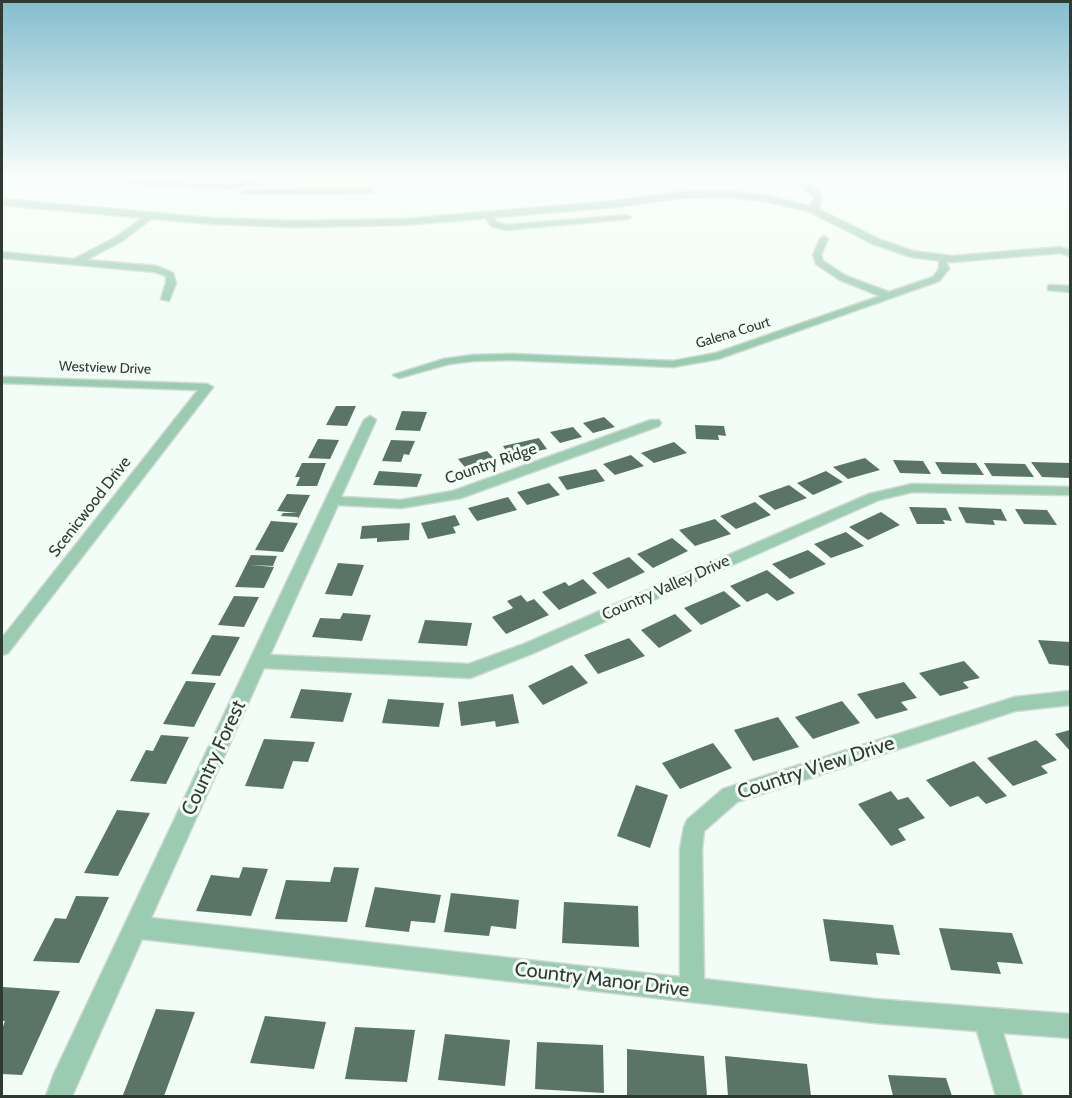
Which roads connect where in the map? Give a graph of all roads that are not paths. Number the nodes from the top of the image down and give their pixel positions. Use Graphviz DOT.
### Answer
graph roads {
  1 [pos="134,228"];
  2 [pos="850,228"];
  3 [pos="824,239"];
  4 [pos="1071,253"];
  5 [pos="2,255"];
  6 [pos="942,258"];
  7 [pos="75,262"];
  8 [pos="1051,288"];
  9 [pos="1071,289"];
  10 [pos="890,296"];
  11 [pos="166,298"];
  12 [pos="399,375"];
  13 [pos="2,380"];
  14 [pos="207,387"];
  15 [pos="370,420"];
  16 [pos="655,423"];
  17 [pos="1071,491"];
  18 [pos="333,501"];
  19 [pos="2,649"];
  20 [pos="258,661"];
  21 [pos="1071,698"];
  22 [pos="135,927"];
  23 [pos="693,990"];
  24 [pos="986,1019"];
  25 [pos="1071,1026"];
  26 [pos="59,1096"];
  27 [pos="1009,1096"];
  1 -- 7 [label="street"];
  2 -- 6 [label="street"];
  3 -- 10 [label="street"];
  4 -- 6 [label="street"];
  5 -- 7 [label="street"];
  6 -- 10 [label="street, Galena Court"];
  7 -- 11 [label="street"];
  8 -- 9 [label="street"];
  10 -- 12 [label="street, Galena Court"];
  13 -- 14 [label="street, Westview Drive"];
  14 -- 19 [label="street, Scenicwood Drive"];
  15 -- 18 [label="street, Country Forest"];
  16 -- 18 [label="street, Country Ridge"];
  17 -- 20 [label="street, Country Valley Drive"];
  18 -- 20 [label="street, Country Forest"];
  20 -- 22 [label="street, Country Forest"];
  21 -- 23 [label="street, Country View Drive"];
  22 -- 23 [label="street, Country Manor Drive"];
  22 -- 26 [label="street, Country Forest"];
  23 -- 24 [label="street, Country Manor Drive"];
  24 -- 25 [label="street, Country Manor Drive"];
  24 -- 27 [label="street"];
}
